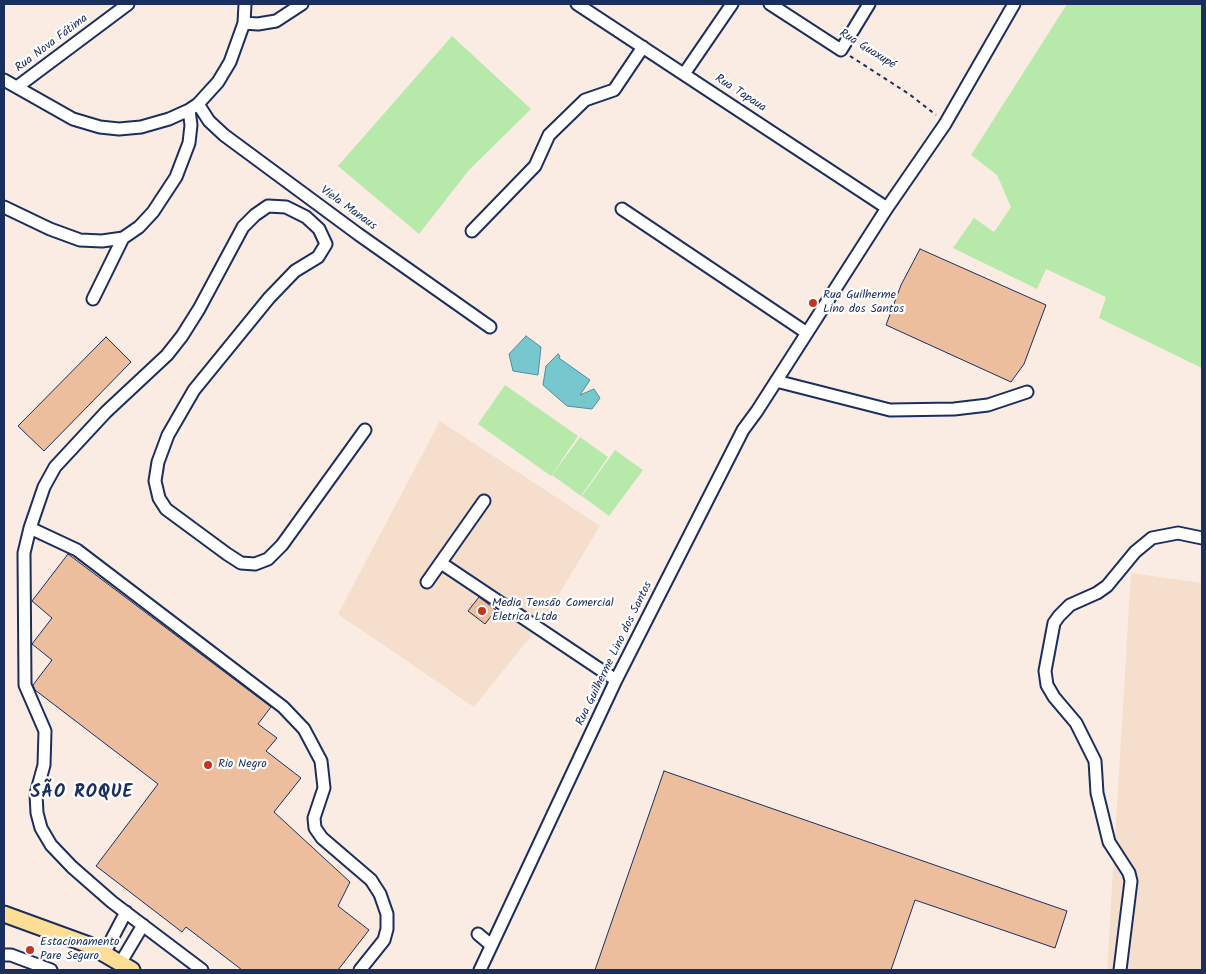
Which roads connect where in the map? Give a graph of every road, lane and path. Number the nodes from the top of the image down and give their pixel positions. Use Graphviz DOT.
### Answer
graph roads {
  1 [pos="128,4"];
  2 [pos="245,4"];
  3 [pos="302,4"];
  4 [pos="577,4"];
  5 [pos="732,4"];
  6 [pos="770,4"];
  7 [pos="869,4"];
  8 [pos="1014,4"];
  9 [pos="244,23"];
  10 [pos="643,47"];
  11 [pos="841,50"];
  12 [pos="684,74"];
  13 [pos="4,80"];
  14 [pos="17,87"];
  15 [pos="193,107"];
  16 [pos="945,124"];
  17 [pos="4,206"];
  18 [pos="887,208"];
  19 [pos="622,209"];
  20 [pos="472,231"];
  21 [pos="123,238"];
  22 [pos="93,298"];
  23 [pos="490,327"];
  24 [pos="807,332"];
  25 [pos="776,381"];
  26 [pos="1027,392"];
  27 [pos="365,430"];
  28 [pos="484,501"];
  29 [pos="30,528"];
  30 [pos="1202,538"];
  31 [pos="441,563"];
  32 [pos="427,582"];
  33 [pos="616,680"];
  34 [pos="126,912"];
  35 [pos="4,914"];
  36 [pos="143,925"];
  37 [pos="478,934"];
  38 [pos="491,945"];
  39 [pos="105,952"];
  40 [pos="4,956"];
  41 [pos="127,966"];
  42 [pos="51,970"];
  43 [pos="202,970"];
  44 [pos="360,970"];
  45 [pos="480,970"];
  46 [pos="1120,970"];
  1 -- 14 [label="street, Rua Nova Fátima"];
  2 -- 9 [label="street"];
  3 -- 9 [label="street"];
  4 -- 10 [label="street, Rua Tapaua"];
  5 -- 12 [label="street"];
  6 -- 11 [label="street, Rua Guaxupé"];
  7 -- 11 [label="street"];
  8 -- 16 [label="street, Rua Guilherme Lino dos Santos"];
  9 -- 15 [label="street"];
  10 -- 12 [label="street, Rua Tapaua"];
  10 -- 20 [label="street"];
  11 -- 16 [label="path, Rua Guaxupé"];
  12 -- 18 [label="street, Rua Tapaua"];
  13 -- 14 [label="street"];
  14 -- 15 [label="street"];
  15 -- 21 [label="street"];
  15 -- 23 [label="street, Viela Manaus"];
  16 -- 18 [label="street, Rua Guilherme Lino dos Santos"];
  17 -- 21 [label="street"];
  18 -- 24 [label="street, Rua Guilherme Lino dos Santos"];
  19 -- 24 [label="street"];
  21 -- 22 [label="street"];
  24 -- 25 [label="street, Rua Guilherme Lino dos Santos"];
  25 -- 26 [label="street"];
  25 -- 33 [label="street, Rua Guilherme Lino dos Santos"];
  27 -- 29 [label="street"];
  28 -- 31 [label="street"];
  29 -- 34 [label="street"];
  29 -- 44 [label="street"];
  30 -- 46 [label="street"];
  31 -- 32 [label="street"];
  31 -- 33 [label="street"];
  33 -- 38 [label="street, Rua Guilherme Lino dos Santos"];
  34 -- 36 [label="street"];
  34 -- 39 [label="street"];
  35 -- 39 [label="main road"];
  36 -- 41 [label="street"];
  36 -- 43 [label="street"];
  37 -- 38 [label="street"];
  38 -- 45 [label="street, Rua Guilherme Lino dos Santos"];
  39 -- 41 [label="main road"];
  40 -- 42 [label="street"];
}
